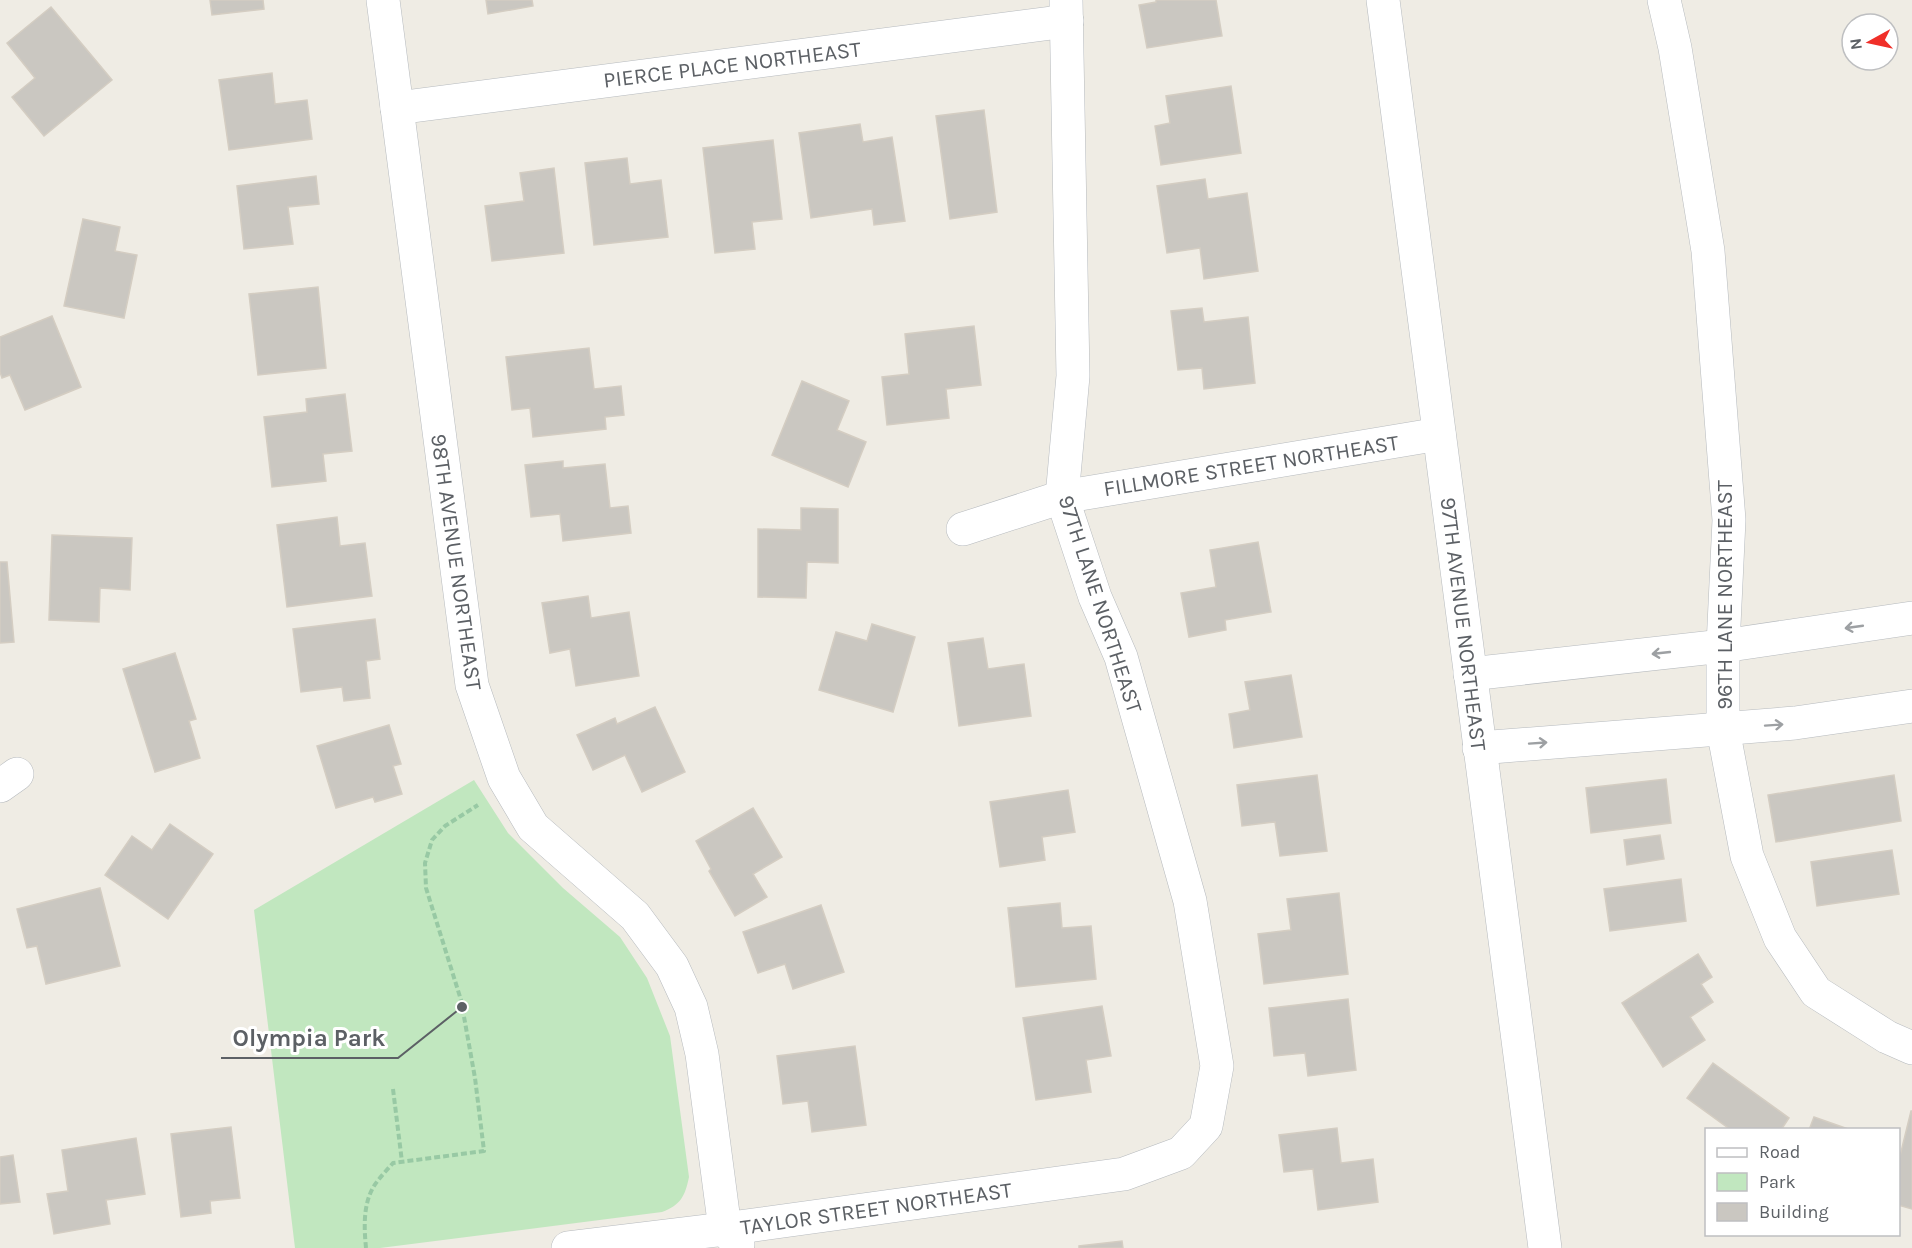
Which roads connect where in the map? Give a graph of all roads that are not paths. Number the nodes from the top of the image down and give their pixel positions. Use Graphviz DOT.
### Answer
graph roads {
  1 [pos="383,0"];
  2 [pos="1383,0"];
  3 [pos="1664,0"];
  4 [pos="1067,10"];
  5 [pos="397,108"];
  6 [pos="1439,434"];
  7 [pos="1062,496"];
  8 [pos="963,529"];
  9 [pos="1912,618"];
  10 [pos="1723,646"];
  11 [pos="1470,674"];
  12 [pos="1912,706"];
  13 [pos="1723,729"];
  14 [pos="1479,748"];
  15 [pos="1912,1048"];
  16 [pos="1181,1153"];
  17 [pos="726,1242"];
  18 [pos="568,1248"];
  19 [pos="1545,1248"];
  1 -- 5 [label="street, 98TH AVENUE NORTHEAST"];
  2 -- 6 [label="street, 97TH AVENUE NORTHEAST"];
  3 -- 10 [label="street, 96TH LANE NORTHEAST"];
  4 -- 5 [label="street, PIERCE PLACE NORTHEAST"];
  4 -- 7 [label="street, 97TH LANE NORTHEAST"];
  5 -- 17 [label="street, 98TH AVENUE NORTHEAST"];
  6 -- 7 [label="street, FILLMORE STREET NORTHEAST"];
  6 -- 11 [label="street, 97TH AVENUE NORTHEAST"];
  7 -- 8 [label="street, FILLMORE STREET NORTHEAST"];
  7 -- 16 [label="street, 97TH LANE NORTHEAST"];
  9 -- 10 [label="street, one-way"];
  10 -- 11 [label="street, one-way"];
  10 -- 13 [label="street, 96TH LANE NORTHEAST"];
  11 -- 14 [label="street, 97TH AVENUE NORTHEAST"];
  13 -- 12 [label="street, one-way"];
  14 -- 13 [label="street, one-way"];
  13 -- 15 [label="street, 96TH LANE NORTHEAST"];
  14 -- 19 [label="street, 97TH AVENUE NORTHEAST"];
  16 -- 17 [label="street, TAYLOR STREET NORTHEAST"];
  17 -- 18 [label="street, TAYLOR STREET NORTHEAST"];
}
